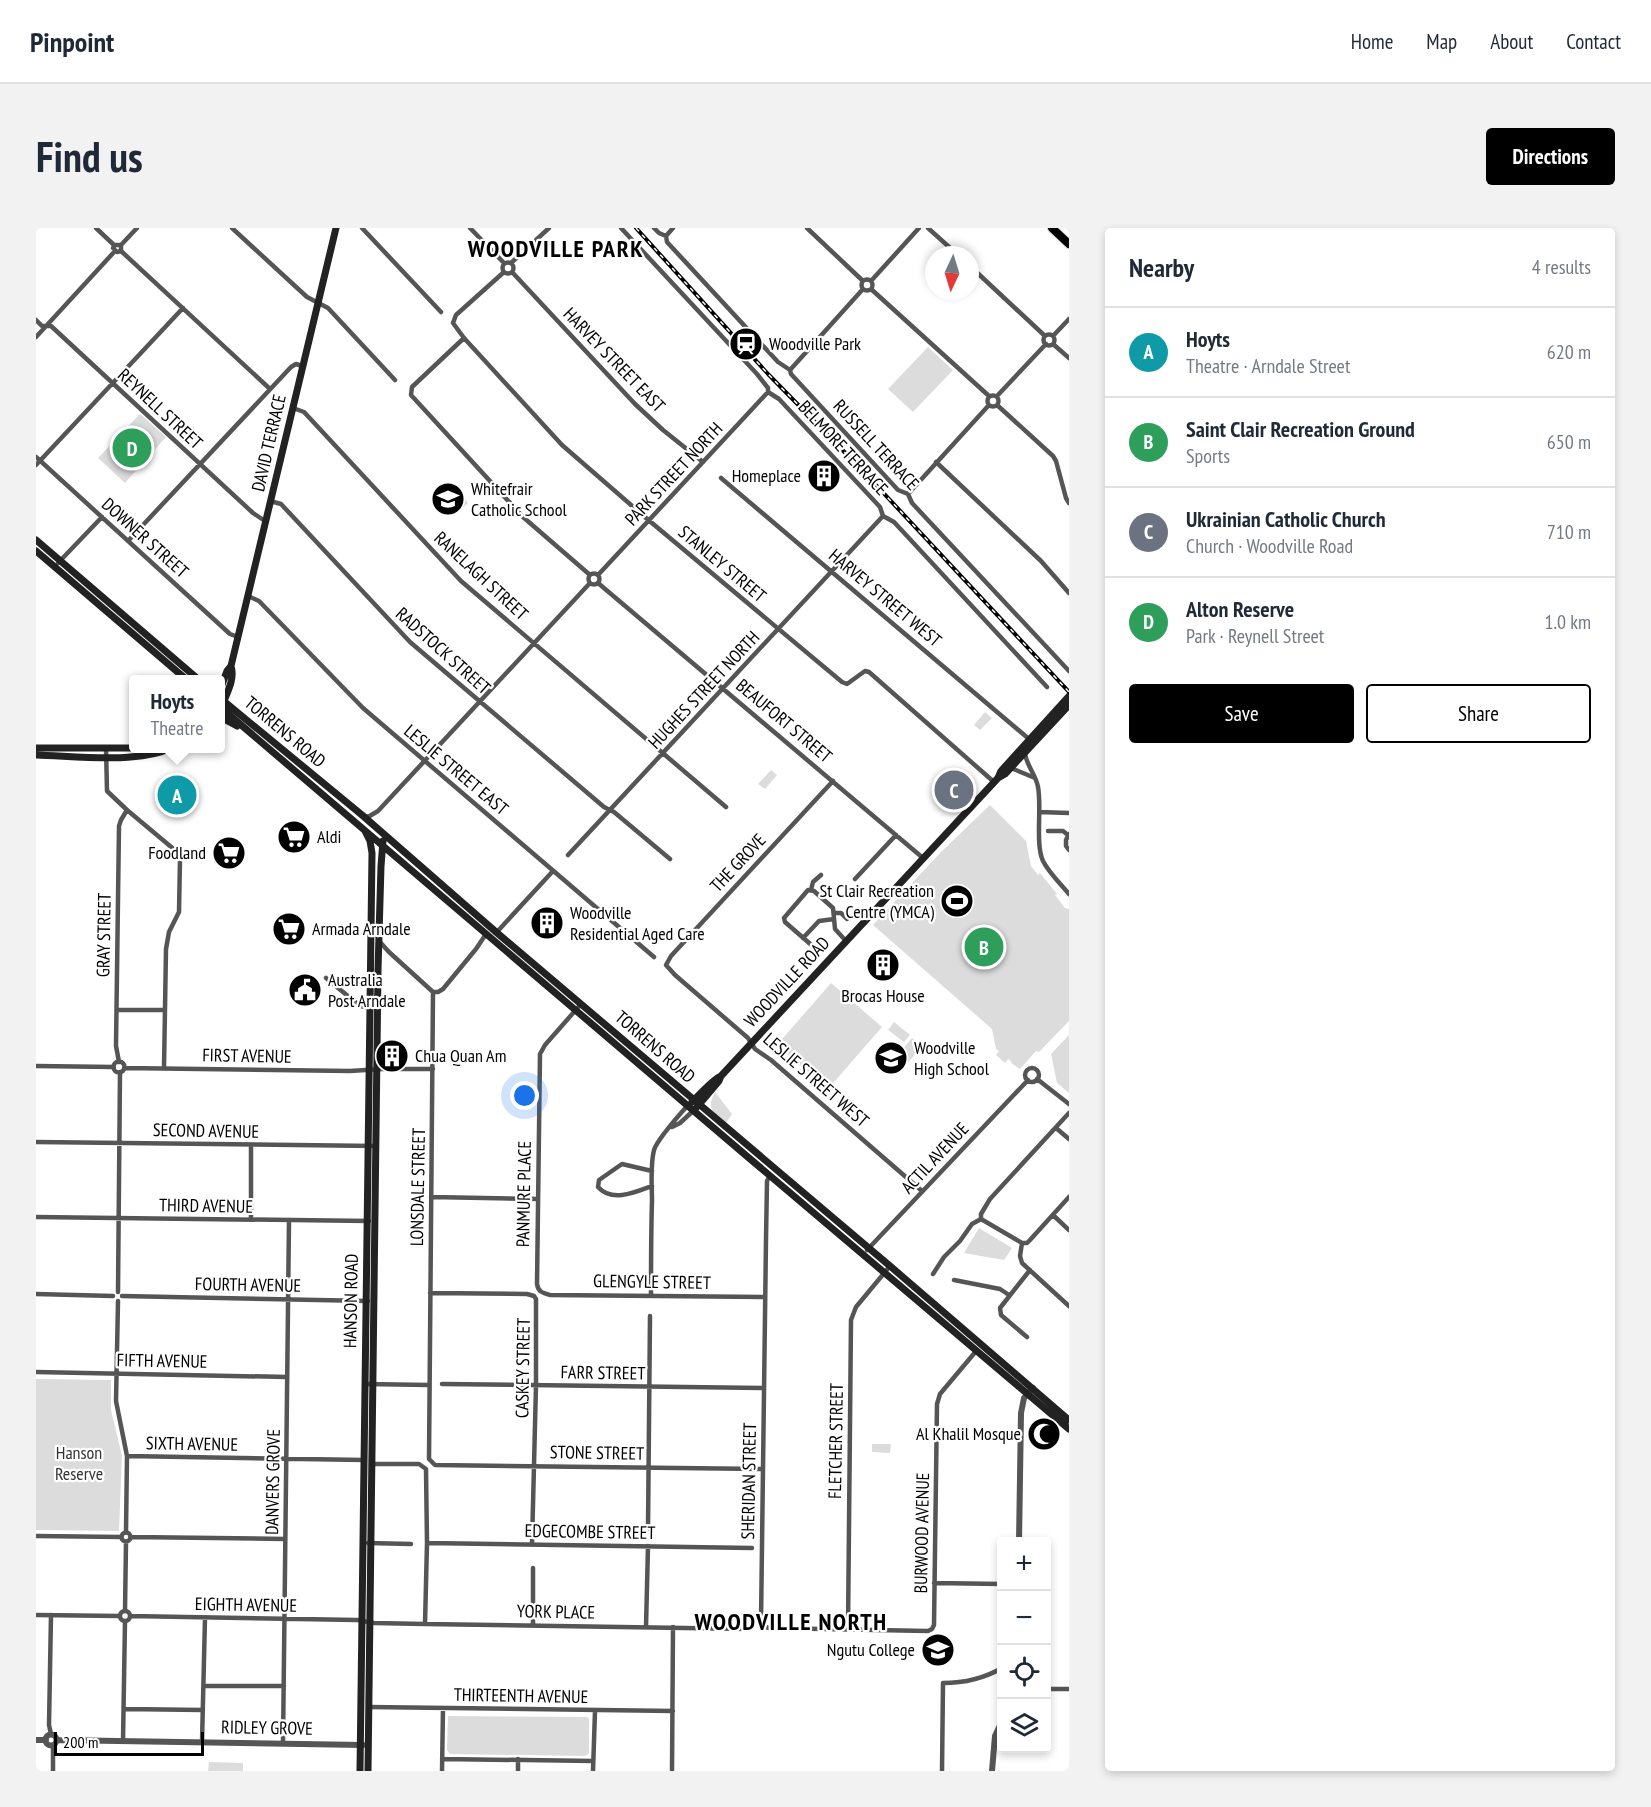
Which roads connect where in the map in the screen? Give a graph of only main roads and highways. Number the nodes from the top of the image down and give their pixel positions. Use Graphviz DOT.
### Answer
graph roads {
  1 [pos="336,228"];
  2 [pos="1052,228"];
  3 [pos="1069,244"];
  4 [pos="37,546"];
  5 [pos="108,607"];
  6 [pos="231,666"];
  7 [pos="182,675"];
  8 [pos="193,675"];
  9 [pos="225,676"];
  10 [pos="231,684"];
  11 [pos="225,696"];
  12 [pos="1069,696"];
  13 [pos="1069,705"];
  14 [pos="225,706"];
  15 [pos="225,708"];
  16 [pos="236,710"];
  17 [pos="225,720"];
  18 [pos="243,727"];
  19 [pos="36,748"];
  20 [pos="129,748"];
  21 [pos="154,753"];
  22 [pos="36,755"];
  23 [pos="996,780"];
  24 [pos="362,827"];
  25 [pos="382,839"];
  26 [pos="400,859"];
  27 [pos="381,866"];
  28 [pos="371,904"];
  29 [pos="380,932"];
  30 [pos="491,935"];
  31 [pos="371,942"];
  32 [pos="374,1008"];
  33 [pos="721,1076"];
  34 [pos="709,1093"];
  35 [pos="693,1105"];
  36 [pos="709,1113"];
  37 [pos="946,1315"];
  38 [pos="943,1323"];
  39 [pos="1064,1419"];
  40 [pos="1069,1429"];
  41 [pos="366,1621"];
  42 [pos="361,1703"];
  43 [pos="369,1707"];
  44 [pos="364,1745"];
  45 [pos="360,1771"];
  46 [pos="368,1771"];
  1 -- 6 [label="main road, DAVID TERRACE"];
  2 -- 3 [label="highway"];
  4 -- 5 [label="main road"];
  4 -- 5 [label="main road"];
  5 -- 7 [label="main road"];
  5 -- 8 [label="main road"];
  6 -- 9 [label="main road, DAVID TERRACE"];
  6 -- 10 [label="main road, DAVID TERRACE"];
  10 -- 11 [label="main road, DAVID TERRACE"];
  10 -- 16 [label="main road"];
  12 -- 23 [label="main road, WOODVILLE ROAD"];
  13 -- 23 [label="main road, WOODVILLE ROAD"];
  14 -- 16 [label="main road, TORRENS ROAD"];
  15 -- 18 [label="main road, TORRENS ROAD"];
  16 -- 25 [label="main road, TORRENS ROAD"];
  17 -- 18 [label="main road"];
  18 -- 24 [label="main road, TORRENS ROAD"];
  19 -- 20 [label="main road"];
  21 -- 22 [label="main road"];
  23 -- 33 [label="main road, WOODVILLE ROAD"];
  24 -- 25 [label="main road, TORRENS ROAD"];
  24 -- 28 [label="main road"];
  25 -- 26 [label="main road, TORRENS ROAD"];
  25 -- 27 [label="main road, HANSON ROAD"];
  25 -- 28 [label="main road, HANSON ROAD"];
  25 -- 30 [label="main road, TORRENS ROAD"];
  26 -- 27 [label="main road"];
  26 -- 30 [label="main road, TORRENS ROAD"];
  27 -- 29 [label="main road, HANSON ROAD"];
  28 -- 31 [label="main road, HANSON ROAD"];
  29 -- 31 [label="main road"];
  29 -- 32 [label="main road, HANSON ROAD"];
  30 -- 35 [label="main road, TORRENS ROAD"];
  31 -- 32 [label="main road, HANSON ROAD"];
  32 -- 41 [label="main road, HANSON ROAD"];
  33 -- 34 [label="main road, WOODVILLE ROAD"];
  33 -- 35 [label="main road, WOODVILLE ROAD"];
  34 -- 35 [label="main road, WOODVILLE ROAD"];
  34 -- 36 [label="main road"];
  35 -- 36 [label="main road, TORRENS ROAD"];
  35 -- 38 [label="main road, TORRENS ROAD"];
  36 -- 37 [label="main road, TORRENS ROAD"];
  37 -- 38 [label="main road"];
  37 -- 39 [label="main road, TORRENS ROAD"];
  38 -- 39 [label="main road, TORRENS ROAD"];
  39 -- 40 [label="main road, TORRENS ROAD"];
  41 -- 42 [label="main road, HANSON ROAD"];
  41 -- 43 [label="main road, HANSON ROAD"];
  42 -- 43 [label="main road"];
  42 -- 44 [label="main road, HANSON ROAD"];
  43 -- 44 [label="main road, HANSON ROAD"];
  44 -- 45 [label="main road, HANSON ROAD"];
  44 -- 46 [label="main road, HANSON ROAD"];
}
